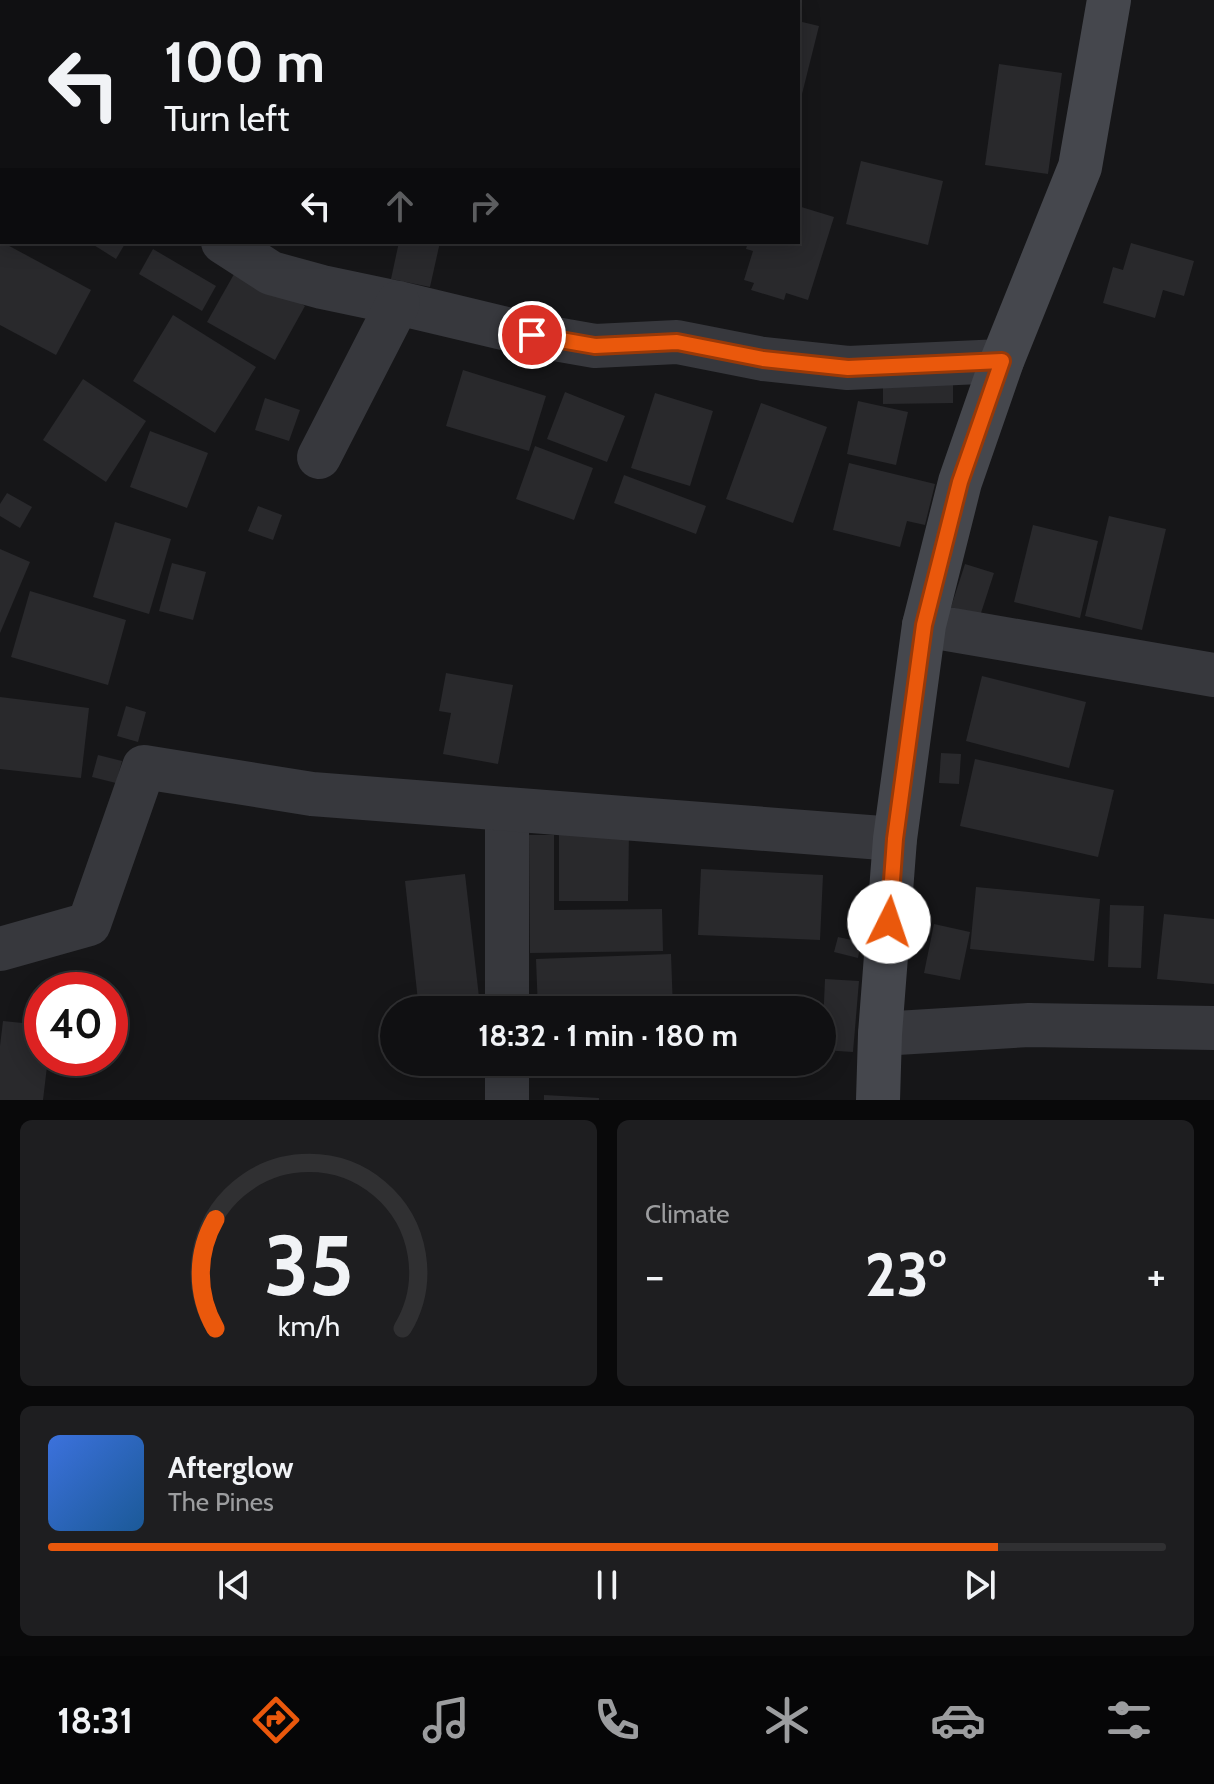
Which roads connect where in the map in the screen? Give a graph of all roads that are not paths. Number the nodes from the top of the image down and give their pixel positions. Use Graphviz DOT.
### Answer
graph roads {
  1 [pos="1109,0"];
  2 [pos="226,244"];
  3 [pos="398,303"];
  4 [pos="1002,361"];
  5 [pos="319,457"];
  6 [pos="924,625"];
  7 [pos="1214,675"];
  8 [pos="507,810"];
  9 [pos="895,839"];
  10 [pos="0,949"];
  11 [pos="507,996"];
  12 [pos="1214,1028"];
  13 [pos="880,1034"];
  14 [pos="507,1076"];
  15 [pos="507,1100"];
  16 [pos="878,1100"];
  1 -- 4 [label="street"];
  2 -- 3 [label="street"];
  3 -- 4 [label="street"];
  3 -- 5 [label="street"];
  4 -- 6 [label="street"];
  6 -- 7 [label="street"];
  6 -- 9 [label="street"];
  8 -- 9 [label="street"];
  8 -- 10 [label="street"];
  8 -- 11 [label="street"];
  9 -- 13 [label="street"];
  12 -- 13 [label="street"];
  13 -- 16 [label="street"];
  14 -- 15 [label="street"];
}
